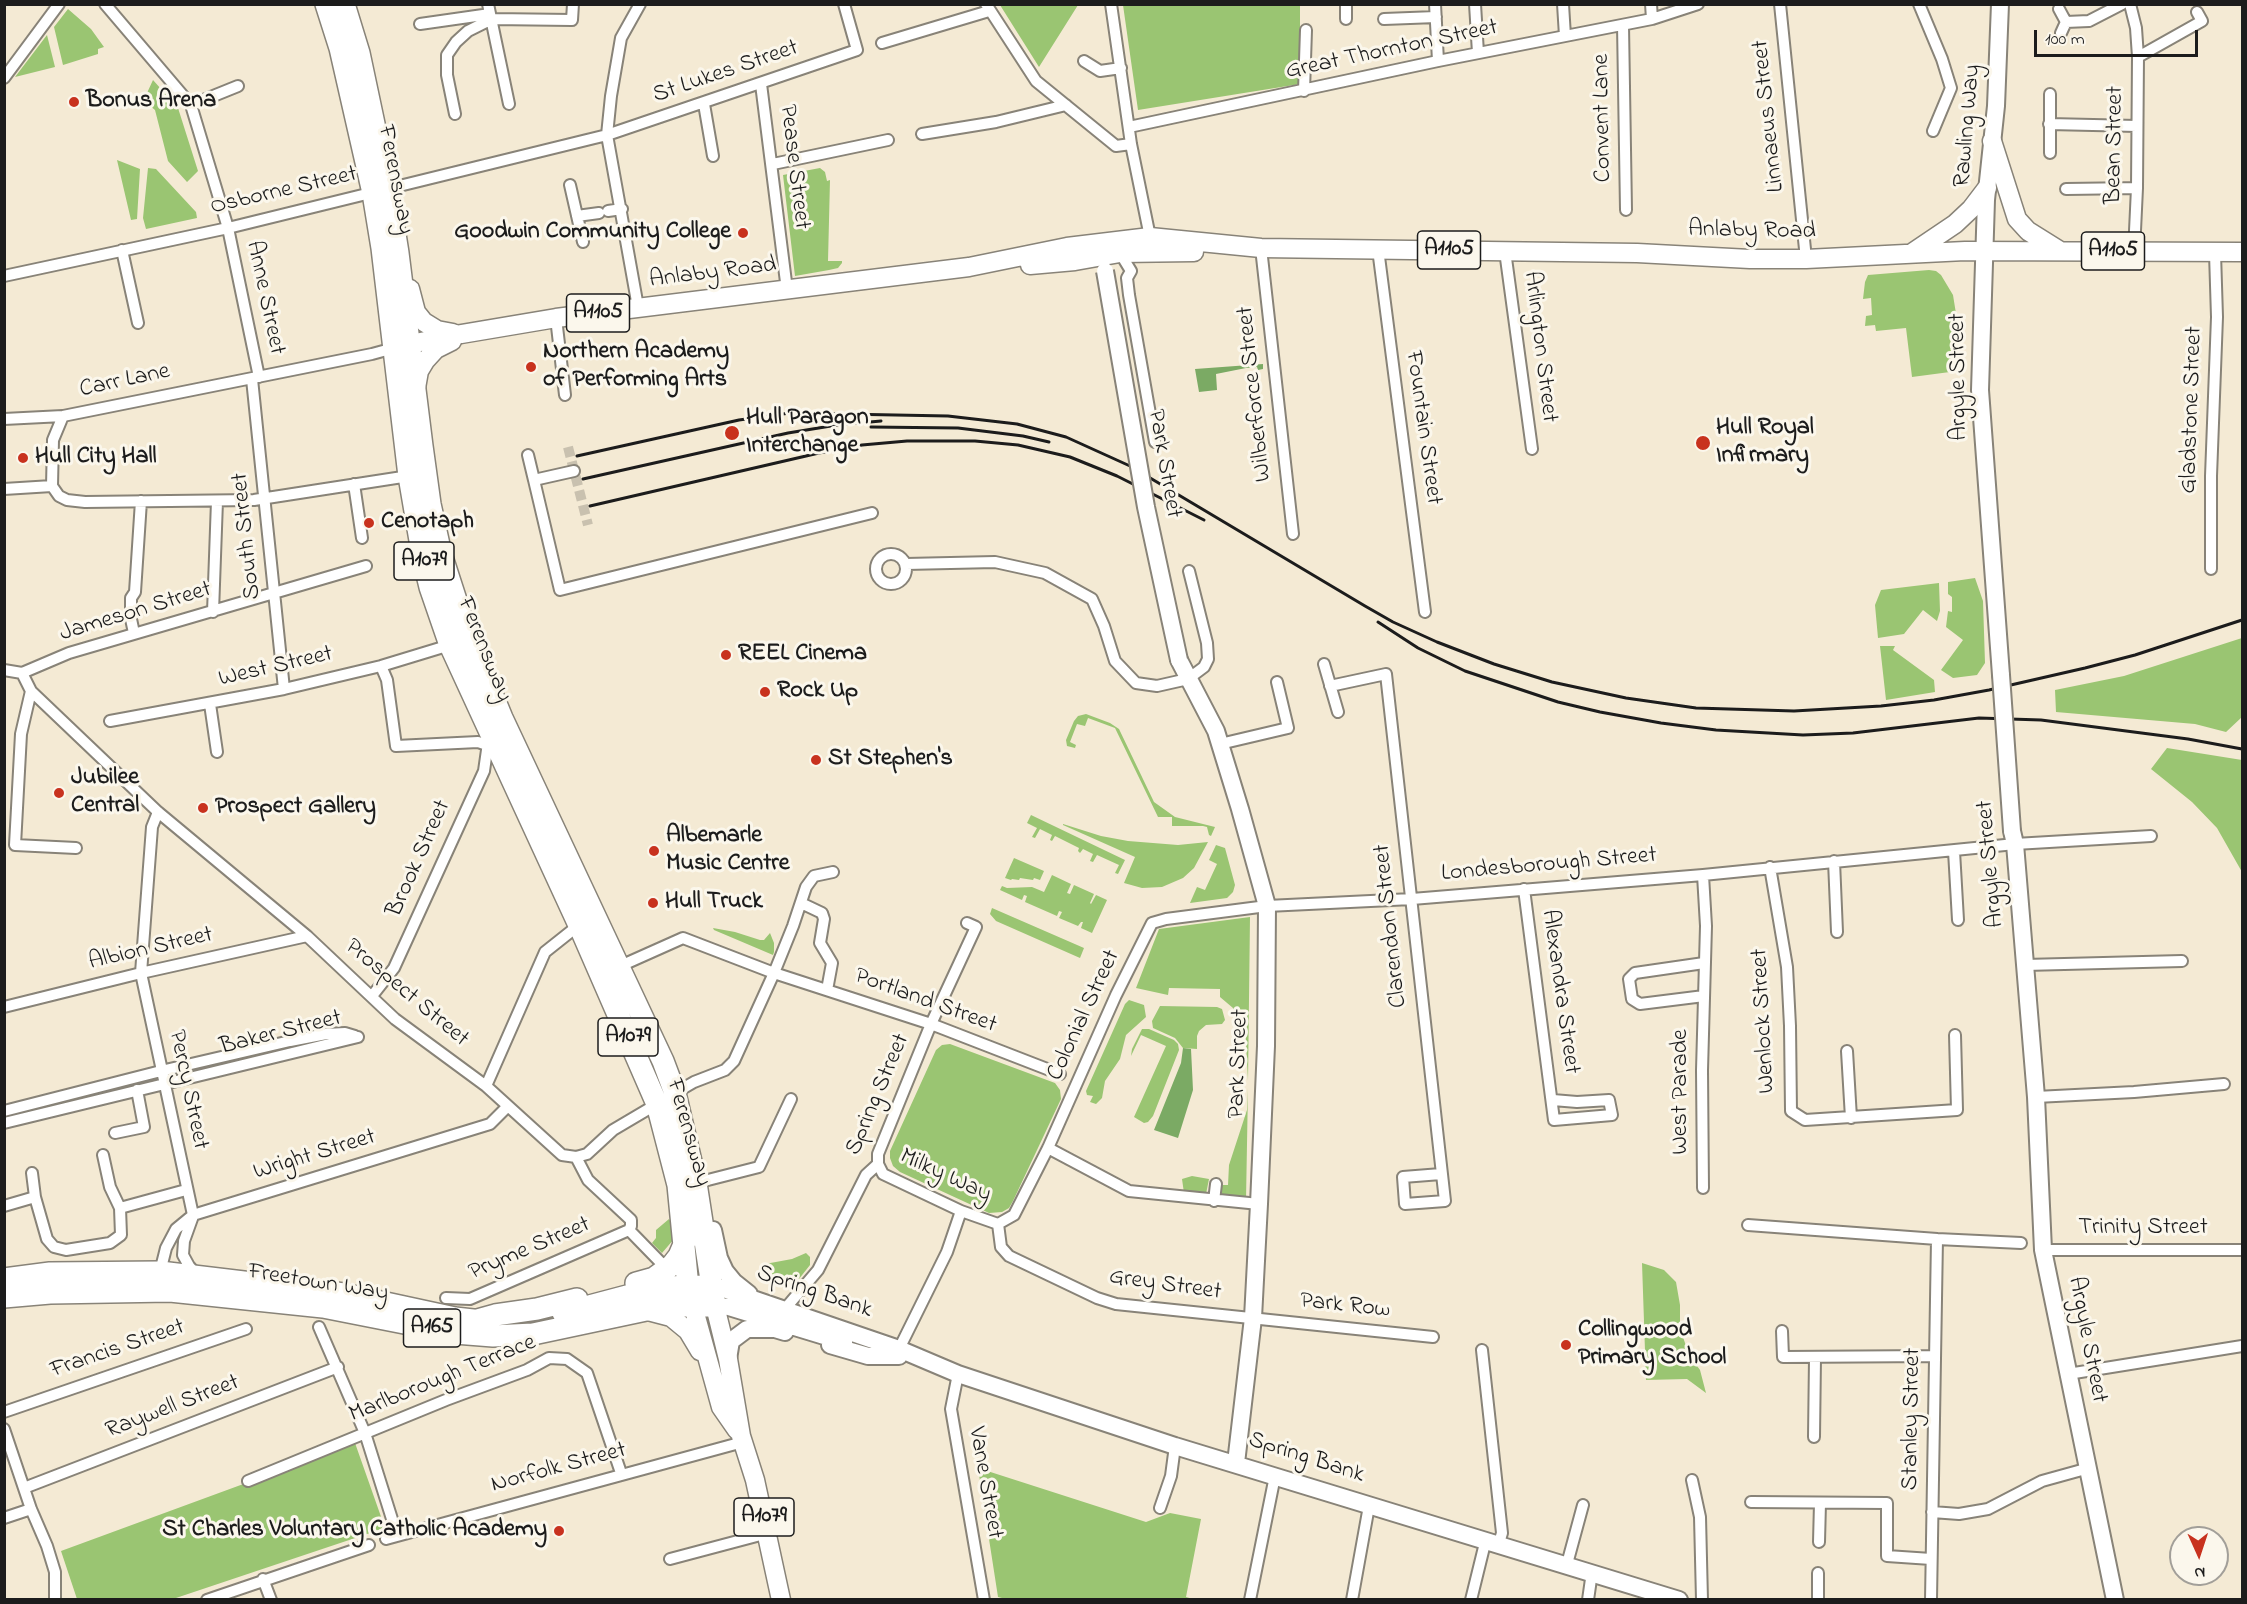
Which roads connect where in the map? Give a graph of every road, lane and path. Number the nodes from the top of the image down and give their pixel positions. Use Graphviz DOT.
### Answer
graph roads {
  1 [pos="59,4"];
  2 [pos="105,4"];
  3 [pos="326,4"];
  4 [pos="344,4"];
  5 [pos="573,4"];
  6 [pos="640,4"];
  7 [pos="844,4"];
  8 [pos="1111,4"];
  9 [pos="1346,4"];
  10 [pos="1435,4"];
  11 [pos="1475,4"];
  12 [pos="1563,4"];
  13 [pos="1651,4"];
  14 [pos="1698,4"];
  15 [pos="1780,4"];
  16 [pos="1919,4"];
  17 [pos="2000,4"];
  18 [pos="2122,4"];
  19 [pos="2130,4"];
  20 [pos="987,8"];
  21 [pos="2059,9"];
  22 [pos="2198,12"];
  23 [pos="490,13"];
  24 [pos="1436,17"];
  25 [pos="1346,19"];
  26 [pos="1384,19"];
  27 [pos="1652,19"];
  28 [pos="2066,22"];
  29 [pos="420,24"];
  30 [pos="1623,25"];
  31 [pos="1306,30"];
  32 [pos="2061,33"];
  33 [pos="1565,36"];
  34 [pos="882,43"];
  35 [pos="1478,54"];
  36 [pos="2138,57"];
  37 [pos="1084,61"];
  38 [pos="1438,62"];
  39 [pos="1121,68"];
  40 [pos="4,78"];
  41 [pos="761,84"];
  42 [pos="238,86"];
  43 [pos="1304,91"];
  44 [pos="2050,94"];
  45 [pos="509,104"];
  46 [pos="704,104"];
  47 [pos="191,105"];
  48 [pos="1066,105"];
  49 [pos="455,114"];
  50 [pos="2049,124"];
  51 [pos="2137,126"];
  52 [pos="1129,127"];
  53 [pos="1933,131"];
  54 [pos="922,134"];
  55 [pos="607,135"];
  56 [pos="888,140"];
  57 [pos="1992,141"];
  58 [pos="1131,144"];
  59 [pos="2050,153"];
  60 [pos="713,156"];
  61 [pos="772,164"];
  62 [pos="570,185"];
  63 [pos="1987,188"];
  64 [pos="2137,188"];
  65 [pos="2066,189"];
  66 [pos="380,191"];
  67 [pos="622,209"];
  68 [pos="1626,210"];
  69 [pos="577,216"];
  70 [pos="228,228"];
  71 [pos="1150,237"];
  72 [pos="582,242"];
  73 [pos="1261,248"];
  74 [pos="1378,249"];
  75 [pos="123,250"];
  76 [pos="1505,251"];
  77 [pos="1984,251"];
  78 [pos="2060,251"];
  79 [pos="2134,252"];
  80 [pos="2242,252"];
  81 [pos="398,253"];
  82 [pos="2215,253"];
  83 [pos="1911,254"];
  84 [pos="1106,256"];
  85 [pos="1806,259"];
  86 [pos="4,276"];
  87 [pos="787,290"];
  88 [pos="638,307"];
  89 [pos="556,318"];
  90 [pos="138,323"];
  91 [pos="482,330"];
  92 [pos="461,334"];
  93 [pos="402,346"];
  94 [pos="255,378"];
  95 [pos="415,391"];
  96 [pos="565,395"];
  97 [pos="63,416"];
  98 [pos="4,419"];
  99 [pos="1155,442"];
  100 [pos="1532,449"];
  101 [pos="528,455"];
  102 [pos="574,471"];
  103 [pos="409,476"];
  104 [pos="534,480"];
  105 [pos="357,484"];
  106 [pos="52,486"];
  107 [pos="4,489"];
  108 [pos="264,498"];
  109 [pos="141,501"];
  110 [pos="217,501"];
  111 [pos="872,513"];
  112 [pos="1293,534"];
  113 [pos="362,538"];
  114 [pos="906,564"];
  115 [pos="366,566"];
  116 [pos="2211,569"];
  117 [pos="1189,571"];
  118 [pos="275,593"];
  119 [pos="213,612"];
  120 [pos="1425,612"];
  121 [pos="134,633"];
  122 [pos="450,645"];
  123 [pos="1324,664"];
  124 [pos="381,666"];
  125 [pos="4,670"];
  126 [pos="22,674"];
  127 [pos="1188,679"];
  128 [pos="1277,682"];
  129 [pos="1330,686"];
  130 [pos="284,689"];
  131 [pos="31,691"];
  132 [pos="210,704"];
  133 [pos="1338,712"];
  134 [pos="110,721"];
  135 [pos="489,739"];
  136 [pos="1220,744"];
  137 [pos="217,752"];
  138 [pos="158,812"];
  139 [pos="2151,836"];
  140 [pos="2014,837"];
  141 [pos="76,848"];
  142 [pos="1954,851"];
  143 [pos="1834,861"];
  144 [pos="1770,867"];
  145 [pos="833,872"];
  146 [pos="1703,875"];
  147 [pos="1524,889"];
  148 [pos="1412,898"];
  149 [pos="801,903"];
  150 [pos="1267,906"];
  151 [pos="1958,920"];
  152 [pos="967,923"];
  153 [pos="579,925"];
  154 [pos="1837,932"];
  155 [pos="307,936"];
  156 [pos="2182,961"];
  157 [pos="1704,963"];
  158 [pos="2025,965"];
  159 [pos="618,967"];
  160 [pos="774,973"];
  161 [pos="141,974"];
  162 [pos="827,990"];
  163 [pos="372,996"];
  164 [pos="1704,996"];
  165 [pos="4,1007"];
  166 [pos="931,1024"];
  167 [pos="1955,1035"];
  168 [pos="1847,1051"];
  169 [pos="161,1071"];
  170 [pos="1060,1074"];
  171 [pos="164,1084"];
  172 [pos="2224,1084"];
  173 [pos="486,1086"];
  174 [pos="136,1090"];
  175 [pos="675,1093"];
  176 [pos="2036,1097"];
  177 [pos="791,1099"];
  178 [pos="1553,1100"];
  179 [pos="657,1104"];
  180 [pos="507,1107"];
  181 [pos="4,1111"];
  182 [pos="1851,1118"];
  183 [pos="4,1123"];
  184 [pos="115,1133"];
  185 [pos="1048,1148"];
  186 [pos="103,1155"];
  187 [pos="576,1156"];
  188 [pos="878,1164"];
  189 [pos="32,1173"];
  190 [pos="1441,1174"];
  191 [pos="1215,1184"];
  192 [pos="697,1188"];
  193 [pos="1703,1188"];
  194 [pos="186,1190"];
  195 [pos="35,1197"];
  196 [pos="1214,1201"];
  197 [pos="1259,1204"];
  198 [pos="4,1206"];
  199 [pos="120,1208"];
  200 [pos="961,1211"];
  201 [pos="193,1215"];
  202 [pos="998,1224"];
  203 [pos="1748,1225"];
  204 [pos="628,1230"];
  205 [pos="1937,1239"];
  206 [pos="685,1241"];
  207 [pos="2021,1243"];
  208 [pos="2043,1250"];
  209 [pos="2242,1250"];
  210 [pos="667,1269"];
  211 [pos="160,1272"];
  212 [pos="199,1277"];
  213 [pos="4,1279"];
  214 [pos="714,1295"];
  215 [pos="691,1296"];
  216 [pos="4,1297"];
  217 [pos="446,1298"];
  218 [pos="756,1300"];
  219 [pos="784,1310"];
  220 [pos="645,1311"];
  221 [pos="1252,1318"];
  222 [pos="477,1320"];
  223 [pos="320,1327"];
  224 [pos="246,1329"];
  225 [pos="1782,1331"];
  226 [pos="1433,1336"];
  227 [pos="2242,1346"];
  228 [pos="1482,1350"];
  229 [pos="899,1353"];
  230 [pos="1935,1356"];
  231 [pos="1815,1358"];
  232 [pos="728,1359"];
  233 [pos="338,1367"];
  234 [pos="712,1374"];
  235 [pos="958,1374"];
  236 [pos="2068,1374"];
  237 [pos="4,1412"];
  238 [pos="4,1429"];
  239 [pos="365,1433"];
  240 [pos="1814,1437"];
  241 [pos="742,1439"];
  242 [pos="1175,1446"];
  243 [pos="1236,1463"];
  244 [pos="2089,1468"];
  245 [pos="621,1473"];
  246 [pos="1275,1476"];
  247 [pos="1692,1480"];
  248 [pos="249,1481"];
  249 [pos="24,1488"];
  250 [pos="1750,1502"];
  251 [pos="1820,1503"];
  252 [pos="1583,1505"];
  253 [pos="1369,1506"];
  254 [pos="1160,1508"];
  255 [pos="31,1509"];
  256 [pos="1932,1512"];
  257 [pos="4,1518"];
  258 [pos="768,1533"];
  259 [pos="398,1535"];
  260 [pos="386,1539"];
  261 [pos="1493,1541"];
  262 [pos="1819,1542"];
  263 [pos="369,1545"];
  264 [pos="670,1558"];
  265 [pos="1931,1559"];
  266 [pos="1567,1564"];
  267 [pos="1592,1572"];
  268 [pos="1818,1573"];
  269 [pos="263,1580"];
  270 [pos="56,1599"];
  271 [pos="207,1599"];
  272 [pos="271,1599"];
  273 [pos="781,1599"];
  274 [pos="984,1599"];
  275 [pos="1250,1599"];
  276 [pos="1352,1599"];
  277 [pos="1471,1599"];
  278 [pos="1588,1599"];
  279 [pos="1679,1599"];
  280 [pos="1702,1599"];
  281 [pos="1818,1599"];
  282 [pos="1931,1599"];
  283 [pos="2115,1599"];
  1 -- 40 [label="street"];
  2 -- 47 [label="street"];
  3 -- 66 [label="highway, Ferensway / A1079"];
  4 -- 66 [label="highway, Ferensway / A1079"];
  5 -- 23 [label="street"];
  6 -- 55 [label="street"];
  7 -- 41 [label="street, St Lukes Street"];
  8 -- 39 [label="street"];
  9 -- 25 [label="street"];
  10 -- 24 [label="street"];
  11 -- 35 [label="street"];
  12 -- 33 [label="street"];
  13 -- 27 [label="street"];
  14 -- 27 [label="street, Great Thornton Street"];
  15 -- 85 [label="street, Linnaeus Street"];
  16 -- 53 [label="street"];
  17 -- 57 [label="street, Rawling Way"];
  18 -- 28 [label="street"];
  19 -- 36 [label="street, Bean Street"];
  20 -- 34 [label="street"];
  20 -- 48 [label="street"];
  21 -- 28 [label="street"];
  22 -- 36 [label="street"];
  23 -- 29 [label="street"];
  23 -- 45 [label="street"];
  23 -- 49 [label="street"];
  24 -- 26 [label="street"];
  24 -- 38 [label="street"];
  27 -- 30 [label="street, Great Thornton Street"];
  28 -- 32 [label="street"];
  30 -- 33 [label="street, Great Thornton Street"];
  30 -- 68 [label="street, Convent Lane"];
  31 -- 43 [label="street"];
  33 -- 35 [label="street, Great Thornton Street"];
  35 -- 38 [label="street, Great Thornton Street"];
  36 -- 51 [label="street, Bean Street"];
  37 -- 39 [label="street"];
  38 -- 43 [label="street, Great Thornton Street"];
  39 -- 52 [label="street"];
  41 -- 46 [label="street, St Lukes Street"];
  41 -- 61 [label="street, Pease Street"];
  42 -- 47 [label="street"];
  43 -- 52 [label="street, Great Thornton Street"];
  44 -- 50 [label="street"];
  46 -- 55 [label="street, St Lukes Street"];
  46 -- 60 [label="street"];
  47 -- 70 [label="street, Anne Street"];
  48 -- 54 [label="street"];
  48 -- 58 [label="street"];
  50 -- 51 [label="street"];
  50 -- 59 [label="street"];
  51 -- 64 [label="street, Bean Street"];
  52 -- 58 [label="street"];
  55 -- 66 [label="street, Osborne Street"];
  55 -- 67 [label="street"];
  56 -- 61 [label="street"];
  57 -- 63 [label="street, Rawling Way"];
  57 -- 78 [label="main road"];
  58 -- 71 [label="street"];
  61 -- 87 [label="street, Pease Street"];
  62 -- 69 [label="street"];
  63 -- 77 [label="street, Rawling Way"];
  63 -- 83 [label="main road"];
  64 -- 65 [label="street"];
  64 -- 79 [label="street, Bean Street"];
  66 -- 70 [label="street, Osborne Street"];
  66 -- 81 [label="highway, Ferensway / A1079"];
  66 -- 93 [label="highway, Ferensway / A1079"];
  67 -- 69 [label="street"];
  67 -- 88 [label="street"];
  69 -- 72 [label="street"];
  70 -- 75 [label="street, Osborne Street"];
  70 -- 94 [label="street, Anne Street"];
  71 -- 73 [label="main road, Anlaby Road / A1105"];
  71 -- 84 [label="main road, Anlaby Road / A1105"];
  73 -- 74 [label="main road, Anlaby Road / A1105"];
  73 -- 84 [label="main road, Anlaby Road / A1105"];
  73 -- 112 [label="street, Wilberforce Street"];
  74 -- 76 [label="main road, Anlaby Road / A1105"];
  74 -- 120 [label="street, Fountain Street"];
  75 -- 86 [label="street, Osborne Street"];
  75 -- 90 [label="street"];
  76 -- 85 [label="main road, Anlaby Road / A1105"];
  76 -- 100 [label="street, Arlington Street"];
  77 -- 78 [label="main road, Anlaby Road / A1105"];
  77 -- 83 [label="main road, Anlaby Road / A1105"];
  77 -- 140 [label="street, Argyle Street, bridge"];
  78 -- 79 [label="main road, Anlaby Road / A1105"];
  79 -- 82 [label="main road, Anlaby Road / A1105"];
  80 -- 82 [label="main road, Anlaby Road / A1105"];
  81 -- 92 [label="main road"];
  81 -- 93 [label="highway, Ferensway / A1079"];
  82 -- 116 [label="street, Gladstone Street"];
  83 -- 85 [label="main road, Anlaby Road / A1105"];
  84 -- 87 [label="main road, Anlaby Road / A1105"];
  84 -- 99 [label="street, Park Street"];
  84 -- 127 [label="street, Park Street, bridge"];
  87 -- 88 [label="main road, Anlaby Road / A1105"];
  88 -- 89 [label="main road, Anlaby Road / A1105"];
  89 -- 91 [label="main road, Anlaby Road / A1105"];
  89 -- 96 [label="street"];
  91 -- 92 [label="main road, Anlaby Road / A1105"];
  91 -- 95 [label="main road"];
  92 -- 93 [label="main road, Anlaby Road / A1105"];
  93 -- 94 [label="street, Anlaby Road"];
  93 -- 95 [label="highway, Ferensway / A1079"];
  93 -- 103 [label="highway, Ferensway / A1079"];
  94 -- 97 [label="street, Carr Lane"];
  94 -- 108 [label="street, South Street"];
  95 -- 159 [label="highway, Ferensway / A1079"];
  97 -- 98 [label="street, Carr Lane"];
  97 -- 106 [label="street"];
  101 -- 104 [label="street"];
  102 -- 104 [label="street"];
  103 -- 105 [label="street"];
  103 -- 122 [label="highway, Ferensway / A1079"];
  104 -- 111 [label="street"];
  105 -- 108 [label="street"];
  105 -- 113 [label="street"];
  106 -- 107 [label="street"];
  106 -- 109 [label="street"];
  108 -- 110 [label="street"];
  108 -- 118 [label="street, South Street"];
  109 -- 110 [label="street"];
  109 -- 121 [label="street"];
  110 -- 119 [label="street"];
  114 -- 127 [label="street"];
  115 -- 118 [label="street, Jameson Street"];
  117 -- 127 [label="street"];
  118 -- 119 [label="street, Jameson Street"];
  118 -- 130 [label="street, South Street"];
  119 -- 121 [label="street, Jameson Street"];
  121 -- 126 [label="street, Jameson Street"];
  122 -- 124 [label="street, West Street"];
  122 -- 135 [label="highway, Ferensway / A1079"];
  123 -- 129 [label="street"];
  124 -- 130 [label="street, West Street"];
  124 -- 135 [label="street"];
  125 -- 126 [label="street"];
  126 -- 131 [label="street, Prospect Street"];
  127 -- 136 [label="street, Park Street"];
  128 -- 136 [label="street"];
  129 -- 133 [label="street"];
  129 -- 148 [label="street, Clarendon Street"];
  130 -- 132 [label="street, West Street"];
  131 -- 138 [label="street, Prospect Street"];
  131 -- 141 [label="street"];
  132 -- 134 [label="street, West Street"];
  132 -- 137 [label="street"];
  135 -- 153 [label="highway, Ferensway / A1079"];
  135 -- 163 [label="street, Brook Street"];
  136 -- 150 [label="street, Park Street"];
  138 -- 155 [label="street, Prospect Street"];
  138 -- 161 [label="street, Percy Street"];
  139 -- 140 [label="street, Londesborough Street"];
  140 -- 142 [label="street, Londesborough Street"];
  140 -- 158 [label="street, Argyle Street"];
  142 -- 143 [label="street, Londesborough Street"];
  142 -- 151 [label="street"];
  143 -- 144 [label="street, Londesborough Street"];
  143 -- 154 [label="street"];
  144 -- 146 [label="street, Londesborough Street"];
  144 -- 182 [label="street, Wenlock Street"];
  145 -- 149 [label="street"];
  146 -- 147 [label="street, Londesborough Street"];
  146 -- 157 [label="street, West Parade"];
  147 -- 148 [label="street, Londesborough Street"];
  147 -- 178 [label="street, Alexandra Street"];
  148 -- 150 [label="street, Londesborough Street"];
  148 -- 190 [label="street, Clarendon Street"];
  149 -- 160 [label="street"];
  149 -- 162 [label="street"];
  150 -- 185 [label="street, Colonial Street"];
  150 -- 197 [label="street, Park Street"];
  152 -- 166 [label="street, Spring Street"];
  153 -- 173 [label="street"];
  153 -- 179 [label="highway, Ferensway / A1079"];
  155 -- 161 [label="street, Albion Street"];
  155 -- 163 [label="street, Prospect Street"];
  156 -- 158 [label="street"];
  157 -- 164 [label="street, West Parade"];
  157 -- 164 [label="street, West Parade"];
  158 -- 176 [label="street, Argyle Street"];
  159 -- 160 [label="street, Portland Street"];
  159 -- 175 [label="highway, Ferensway / A1079"];
  160 -- 162 [label="street, Portland Street"];
  160 -- 175 [label="street"];
  161 -- 165 [label="street, Albion Street"];
  161 -- 169 [label="street, Percy Street"];
  162 -- 166 [label="street, Portland Street"];
  163 -- 173 [label="street, Prospect Street"];
  164 -- 193 [label="street, West Parade"];
  166 -- 170 [label="street, Portland Street"];
  166 -- 188 [label="street, Spring Street"];
  167 -- 182 [label="street, Wenlock Street"];
  168 -- 182 [label="street"];
  169 -- 171 [label="street, Percy Street"];
  169 -- 171 [label="street, Baker Street"];
  169 -- 181 [label="street, Baker Street"];
  171 -- 174 [label="street, Baker Street"];
  171 -- 194 [label="street, Percy Street"];
  172 -- 176 [label="street"];
  173 -- 180 [label="street, Prospect Street"];
  174 -- 183 [label="street, Baker Street"];
  174 -- 184 [label="street"];
  175 -- 192 [label="highway, Ferensway / A1079"];
  176 -- 208 [label="street, Argyle Street"];
  177 -- 192 [label="street"];
  178 -- 178 [label="street, Alexandra Street"];
  179 -- 187 [label="street"];
  179 -- 206 [label="highway, Ferensway / A1079"];
  180 -- 187 [label="street, Prospect Street"];
  180 -- 201 [label="street, Wright Street"];
  185 -- 196 [label="street"];
  185 -- 202 [label="street, Colonial Street"];
  186 -- 199 [label="street"];
  187 -- 204 [label="street"];
  188 -- 200 [label="street, Milky Way"];
  188 -- 219 [label="street, Spring Street"];
  189 -- 195 [label="street"];
  190 -- 190 [label="street, Clarendon Street"];
  191 -- 196 [label="street"];
  192 -- 214 [label="highway, Ferensway / A1079"];
  192 -- 218 [label="street"];
  194 -- 199 [label="street"];
  194 -- 201 [label="street, Percy Street"];
  195 -- 198 [label="street"];
  195 -- 199 [label="street"];
  196 -- 197 [label="street"];
  197 -- 221 [label="street, Park Street"];
  200 -- 202 [label="street, Milky Way"];
  200 -- 229 [label="street"];
  201 -- 211 [label="street, Wright Street"];
  201 -- 212 [label="street"];
  202 -- 221 [label="street, Grey Street"];
  203 -- 205 [label="street"];
  204 -- 210 [label="street"];
  204 -- 217 [label="street, Pryme Street"];
  205 -- 207 [label="street"];
  205 -- 230 [label="street, Stanley Street"];
  206 -- 210 [label="highway"];
  206 -- 215 [label="highway, Ferensway / A1079"];
  208 -- 209 [label="street, Trinity Street"];
  208 -- 236 [label="street, Argyle Street"];
  210 -- 222 [label="highway"];
  211 -- 212 [label="highway, Freetown Way / A165"];
  211 -- 213 [label="highway, Freetown Way / A165"];
  212 -- 222 [label="highway, Freetown Way / A165"];
  214 -- 215 [label="highway, Spring Bank"];
  214 -- 218 [label="street, Spring Bank"];
  214 -- 229 [label="street, Spring Bank"];
  214 -- 232 [label="main road"];
  215 -- 220 [label="highway, Freetown Way / A165"];
  215 -- 222 [label="highway, Freetown Way / A165"];
  215 -- 234 [label="main road"];
  216 -- 220 [label="highway, Freetown Way / A165"];
  218 -- 219 [label="street, Spring Bank"];
  219 -- 229 [label="street, Spring Bank"];
  220 -- 234 [label="main road"];
  221 -- 226 [label="street, Park Row"];
  221 -- 243 [label="street, Park Street"];
  223 -- 233 [label="street"];
  224 -- 237 [label="street, Francis Street"];
  225 -- 231 [label="street"];
  227 -- 236 [label="street"];
  228 -- 261 [label="street"];
  229 -- 232 [label="street"];
  229 -- 235 [label="street, Spring Bank"];
  230 -- 231 [label="street"];
  230 -- 256 [label="street, Stanley Street"];
  231 -- 240 [label="street"];
  232 -- 241 [label="main road"];
  233 -- 239 [label="street"];
  233 -- 249 [label="street, Raywell Street"];
  234 -- 241 [label="main road"];
  235 -- 242 [label="street, Spring Bank"];
  235 -- 274 [label="street, Vane Street"];
  236 -- 244 [label="street, Argyle Street"];
  238 -- 249 [label="street"];
  239 -- 245 [label="street, Marlborough Terrace"];
  239 -- 248 [label="street, Marlborough Terrace"];
  239 -- 259 [label="street"];
  241 -- 245 [label="street, Norfolk Street"];
  241 -- 258 [label="main road, A1079"];
  242 -- 243 [label="street, Spring Bank"];
  242 -- 254 [label="street"];
  243 -- 246 [label="street, Spring Bank"];
  244 -- 256 [label="street"];
  244 -- 283 [label="street, Argyle Street"];
  245 -- 259 [label="street, Norfolk Street"];
  246 -- 253 [label="street, Spring Bank"];
  246 -- 275 [label="street"];
  247 -- 280 [label="street"];
  249 -- 255 [label="street"];
  250 -- 251 [label="street"];
  251 -- 262 [label="street"];
  251 -- 265 [label="street"];
  252 -- 266 [label="street"];
  253 -- 261 [label="street, Spring Bank"];
  253 -- 276 [label="street"];
  255 -- 257 [label="street"];
  255 -- 270 [label="street"];
  256 -- 265 [label="street, Stanley Street"];
  258 -- 264 [label="street"];
  258 -- 273 [label="main road, A1079"];
  259 -- 260 [label="street, Norfolk Street"];
  261 -- 266 [label="street, Spring Bank"];
  261 -- 277 [label="street"];
  263 -- 269 [label="street"];
  265 -- 282 [label="street, Stanley Street"];
  266 -- 267 [label="street, Spring Bank"];
  267 -- 278 [label="street"];
  267 -- 279 [label="street, Spring Bank"];
  268 -- 281 [label="street"];
  269 -- 271 [label="street"];
  269 -- 272 [label="street"];
}
